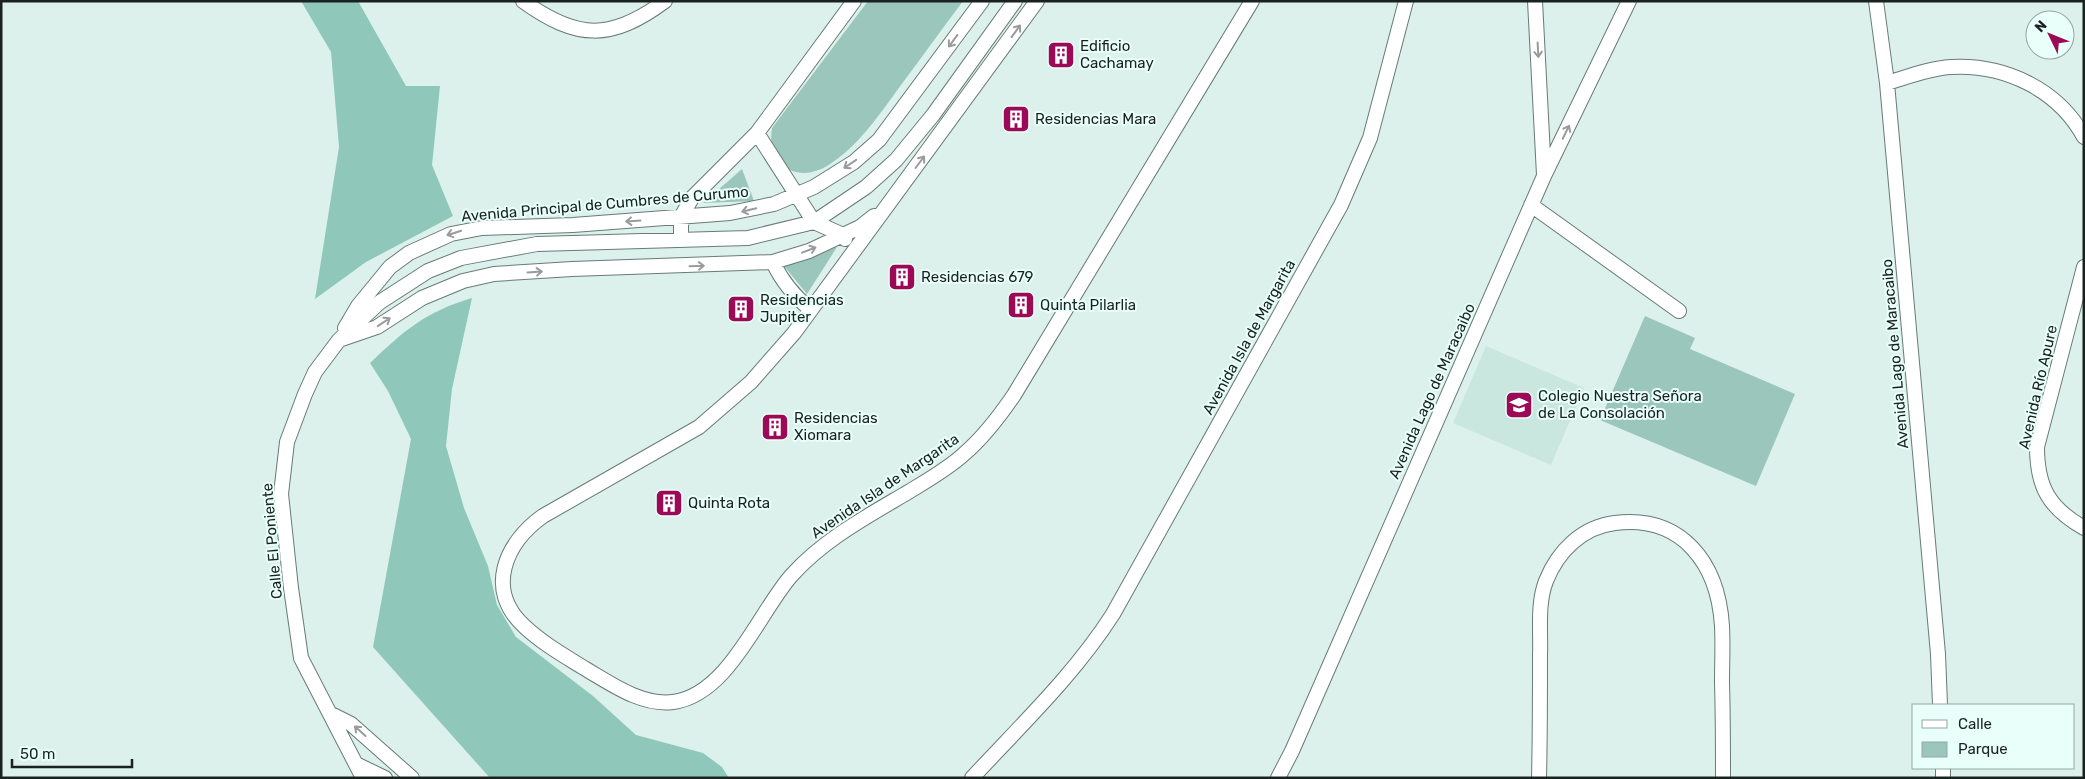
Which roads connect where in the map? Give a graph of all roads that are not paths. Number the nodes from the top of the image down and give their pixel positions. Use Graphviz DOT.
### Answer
graph roads {
  1 [pos="523,1"];
  2 [pos="665,1"];
  3 [pos="854,1"];
  4 [pos="982,1"];
  5 [pos="1015,1"];
  6 [pos="1037,1"];
  7 [pos="1252,1"];
  8 [pos="1406,1"];
  9 [pos="1535,1"];
  10 [pos="1630,1"];
  11 [pos="1876,1"];
  12 [pos="1887,83"];
  13 [pos="757,133"];
  14 [pos="2084,136"];
  15 [pos="1544,176"];
  16 [pos="796,196"];
  17 [pos="891,201"];
  18 [pos="1531,205"];
  19 [pos="681,217"];
  20 [pos="814,222"];
  21 [pos="843,235"];
  22 [pos="681,240"];
  23 [pos="853,252"];
  24 [pos="773,262"];
  25 [pos="2084,267"];
  26 [pos="811,310"];
  27 [pos="1680,311"];
  28 [pos="339,340"];
  29 [pos="2084,528"];
  30 [pos="1940,704"];
  31 [pos="333,715"];
  32 [pos="383,753"];
  33 [pos="361,772"];
  34 [pos="385,778"];
  35 [pos="412,778"];
  36 [pos="972,778"];
  37 [pos="1278,778"];
  38 [pos="1539,778"];
  39 [pos="1723,778"];
  1 -- 2 [label="street"];
  3 -- 13 [label="street"];
  4 -- 16 [label="street, Avenida Principal de Cumbres de Curumo, one-way"];
  5 -- 20 [label="street"];
  17 -- 6 [label="street, one-way"];
  7 -- 26 [label="street, Avenida Isla de Margarita"];
  8 -- 36 [label="street, Avenida Isla de Margarita"];
  9 -- 15 [label="street, Avenida Lago de Maracaibo, one-way"];
  15 -- 10 [label="street, one-way"];
  11 -- 12 [label="street, Avenida Lago de Maracaibo"];
  12 -- 14 [label="street"];
  12 -- 30 [label="street, Avenida Lago de Maracaibo"];
  13 -- 16 [label="street"];
  13 -- 19 [label="street"];
  15 -- 18 [label="street, Avenida Lago de Maracaibo"];
  16 -- 19 [label="street, Avenida Principal de Cumbres de Curumo, one-way"];
  16 -- 20 [label="street"];
  17 -- 21 [label="street"];
  17 -- 23 [label="street"];
  18 -- 27 [label="street"];
  18 -- 37 [label="street, Avenida Lago de Maracaibo"];
  19 -- 22 [label="street"];
  19 -- 28 [label="street, Avenida Principal de Cumbres de Curumo, one-way"];
  20 -- 21 [label="street"];
  20 -- 22 [label="street"];
  21 -- 23 [label="street"];
  24 -- 21 [label="street, one-way"];
  22 -- 28 [label="street"];
  23 -- 26 [label="street"];
  24 -- 26 [label="street"];
  28 -- 24 [label="street, one-way"];
  25 -- 29 [label="street, Avenida Río Apure"];
  28 -- 31 [label="street, Calle El Poniente"];
  32 -- 31 [label="street, Calle El Poniente, one-way"];
  31 -- 33 [label="street, Calle El Poniente"];
  32 -- 33 [label="street"];
  32 -- 35 [label="street, Calle El Poniente"];
  33 -- 34 [label="street"];
  38 -- 39 [label="street"];
}
